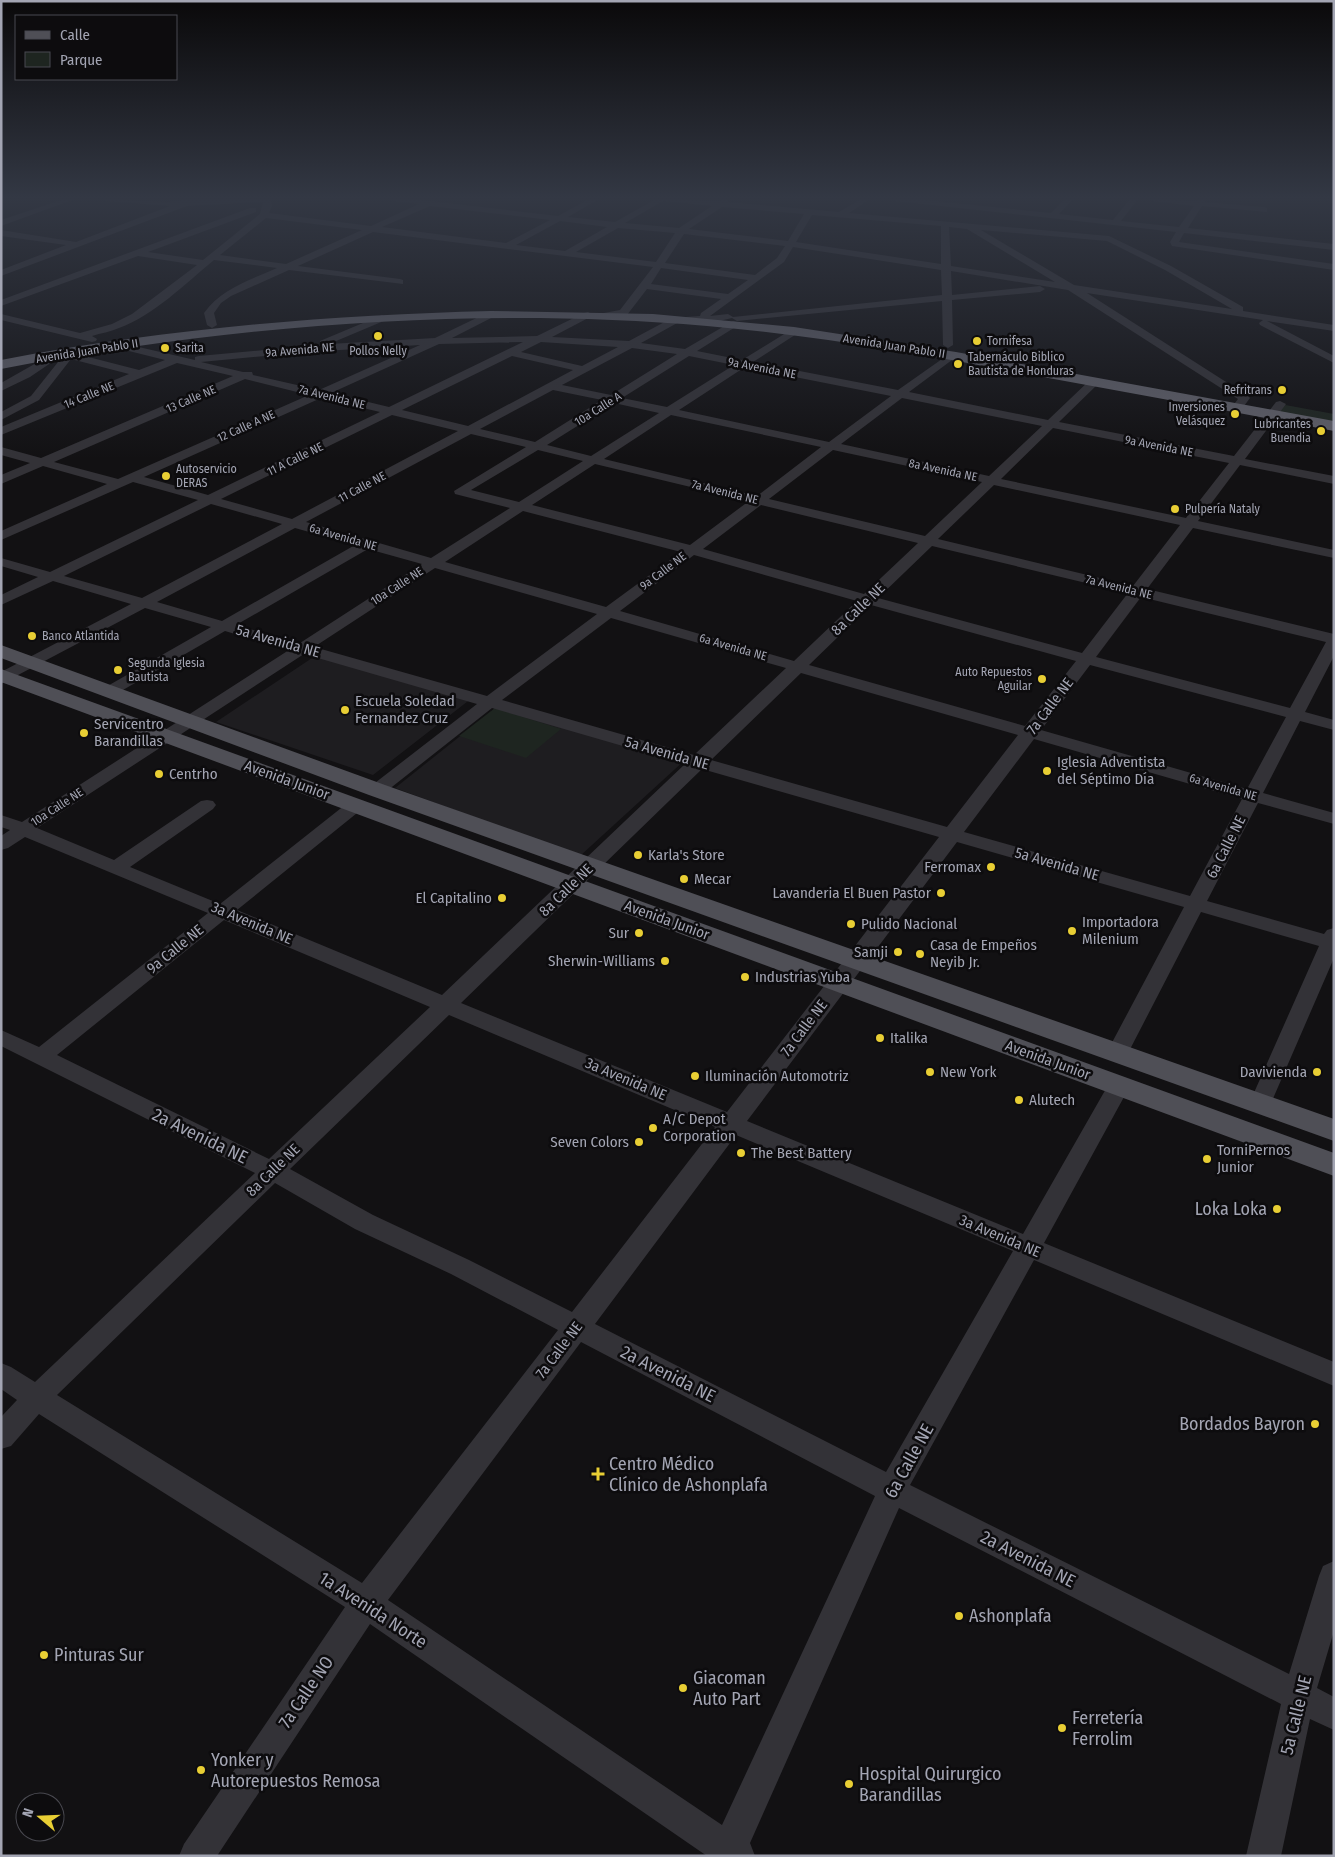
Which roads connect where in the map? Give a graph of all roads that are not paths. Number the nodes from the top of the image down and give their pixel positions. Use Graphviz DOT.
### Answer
graph roads {
  1 [pos="48,286"];
  2 [pos="177,286"];
  3 [pos="247,286"];
  4 [pos="645,286"];
  5 [pos="747,286"];
  6 [pos="947,286"];
  7 [pos="1062,286"];
  8 [pos="1196,286"];
  9 [pos="1070,287"];
  10 [pos="730,297"];
  11 [pos="947,298"];
  12 [pos="1,303"];
  13 [pos="626,310"];
  14 [pos="491,314"];
  15 [pos="592,315"];
  16 [pos="705,315"];
  17 [pos="1250,315"];
  18 [pos="1,317"];
  19 [pos="382,318"];
  20 [pos="676,320"];
  21 [pos="733,320"];
  22 [pos="212,325"];
  23 [pos="1333,325"];
  24 [pos="794,331"];
  25 [pos="80,336"];
  26 [pos="540,339"];
  27 [pos="98,341"];
  28 [pos="438,341"];
  29 [pos="630,344"];
  30 [pos="117,345"];
  31 [pos="308,349"];
  32 [pos="950,350"];
  33 [pos="512,353"];
  34 [pos="689,353"];
  35 [pos="62,355"];
  36 [pos="1,358"];
  37 [pos="179,360"];
  38 [pos="1334,360"];
  39 [pos="744,364"];
  40 [pos="1,365"];
  41 [pos="583,369"];
  42 [pos="140,374"];
  43 [pos="245,376"];
  44 [pos="1095,381"];
  45 [pos="552,386"];
  46 [pos="1,388"];
  47 [pos="318,394"];
  48 [pos="900,394"];
  49 [pos="614,400"];
  50 [pos="1241,403"];
  51 [pos="1276,409"];
  52 [pos="669,411"];
  53 [pos="393,412"];
  54 [pos="1334,414"];
  55 [pos="1,417"];
  56 [pos="1050,424"];
  57 [pos="1334,426"];
  58 [pos="469,430"];
  59 [pos="1,431"];
  60 [pos="537,446"];
  61 [pos="831,446"];
  62 [pos="1,451"];
  63 [pos="595,460"];
  64 [pos="1236,461"];
  65 [pos="43,462"];
  66 [pos="1,480"];
  67 [pos="124,480"];
  68 [pos="1334,480"];
  69 [pos="992,481"];
  70 [pos="211,500"];
  71 [pos="759,500"];
  72 [pos="522,506"];
  73 [pos="1189,523"];
  74 [pos="294,524"];
  75 [pos="1,536"];
  76 [pos="929,541"];
  77 [pos="366,544"];
  78 [pos="691,550"];
  79 [pos="1334,554"];
  80 [pos="1,562"];
  81 [pos="433,563"];
  82 [pos="53,577"];
  83 [pos="1137,591"];
  84 [pos="868,599"];
  85 [pos="1,601"];
  86 [pos="145,603"];
  87 [pos="608,613"];
  88 [pos="224,626"];
  89 [pos="1334,640"];
  90 [pos="302,648"];
  91 [pos="1,652"];
  92 [pos="1086,658"];
  93 [pos="30,662"];
  94 [pos="798,667"];
  95 [pos="3,676"];
  96 [pos="110,691"];
  97 [pos="490,702"];
  98 [pos="1295,715"];
  99 [pos="190,720"];
  100 [pos="1334,725"];
  101 [pos="1029,732"];
  102 [pos="167,736"];
  103 [pos="700,762"];
  104 [pos="377,790"];
  105 [pos="1252,796"];
  106 [pos="207,805"];
  107 [pos="356,805"];
  108 [pos="1334,819"];
  109 [pos="1,820"];
  110 [pos="25,828"];
  111 [pos="953,834"];
  112 [pos="1,844"];
  113 [pos="590,866"];
  114 [pos="117,867"];
  115 [pos="571,884"];
  116 [pos="1197,904"];
  117 [pos="222,911"];
  118 [pos="1333,940"];
  119 [pos="857,959"];
  120 [pos="839,983"];
  121 [pos="446,1004"];
  122 [pos="1,1037"];
  123 [pos="1118,1052"];
  124 [pos="41,1057"];
  125 [pos="1119,1086"];
  126 [pos="1260,1104"];
  127 [pos="731,1123"];
  128 [pos="1334,1130"];
  129 [pos="1334,1165"];
  130 [pos="273,1171"];
  131 [pos="1028,1248"];
  132 [pos="577,1326"];
  133 [pos="1334,1374"];
  134 [pos="1,1376"];
  135 [pos="36,1398"];
  136 [pos="1,1437"];
  137 [pos="892,1490"];
  138 [pos="1334,1576"];
  139 [pos="366,1603"];
  140 [pos="1299,1696"];
  141 [pos="1334,1714"];
  142 [pos="731,1854"];
  143 [pos="196,1856"];
  144 [pos="1263,1856"];
  1 -- 12 [label="street"];
  2 -- 25 [label="street"];
  3 -- 22 [label="street"];
  4 -- 10 [label="street"];
  4 -- 13 [label="street"];
  5 -- 10 [label="street"];
  6 -- 11 [label="street"];
  7 -- 9 [label="street"];
  8 -- 17 [label="street"];
  9 -- 11 [label="street"];
  9 -- 17 [label="street"];
  9 -- 50 [label="street"];
  10 -- 16 [label="street"];
  11 -- 21 [label="street"];
  11 -- 32 [label="street"];
  13 -- 15 [label="street"];
  13 -- 16 [label="highway, Avenida Juan Pablo II"];
  13 -- 22 [label="highway, Avenida Juan Pablo II"];
  14 -- 15 [label="highway, Avenida Juan Pablo II"];
  14 -- 19 [label="highway, Avenida Juan Pablo II"];
  14 -- 28 [label="street, 12 Calle A NE"];
  15 -- 20 [label="highway, Avenida Juan Pablo II"];
  15 -- 26 [label="street, 11 A Calle NE"];
  16 -- 21 [label="highway, Avenida Juan Pablo II"];
  17 -- 23 [label="street"];
  17 -- 38 [label="street"];
  18 -- 25 [label="street"];
  19 -- 30 [label="highway, Avenida Juan Pablo II"];
  19 -- 31 [label="street, 13 Calle NE"];
  20 -- 21 [label="highway, Avenida Juan Pablo II"];
  20 -- 29 [label="street, 11 Calle NE"];
  21 -- 24 [label="highway, Avenida Juan Pablo II"];
  21 -- 32 [label="highway, Avenida Juan Pablo II"];
  21 -- 34 [label="street, 10a Calle A"];
  22 -- 27 [label="highway, Avenida Juan Pablo II"];
  24 -- 32 [label="highway, Avenida Juan Pablo II"];
  24 -- 39 [label="street, 10a Calle NE"];
  25 -- 27 [label="street"];
  26 -- 28 [label="street, 9a Avenida NE"];
  26 -- 29 [label="street, 9a Avenida NE"];
  26 -- 33 [label="street, 11 A Calle NE"];
  27 -- 36 [label="highway, Avenida Juan Pablo II"];
  28 -- 31 [label="street, 9a Avenida NE"];
  28 -- 47 [label="street, 12 Calle A NE"];
  29 -- 34 [label="street, 9a Avenida NE"];
  29 -- 41 [label="street, 11 Calle NE"];
  30 -- 35 [label="highway, Avenida Juan Pablo II"];
  30 -- 37 [label="street, 7a Avenida NE"];
  31 -- 37 [label="street, 9a Avenida NE"];
  31 -- 43 [label="street, 13 Calle NE"];
  32 -- 44 [label="highway, Avenida Juan Pablo II"];
  32 -- 48 [label="street, 9a Calle NE"];
  32 -- 50 [label="highway, Avenida Juan Pablo II"];
  33 -- 41 [label="street"];
  33 -- 53 [label="street, 11 A Calle NE"];
  34 -- 39 [label="street, 9a Avenida NE"];
  34 -- 49 [label="street, 10a Calle A"];
  35 -- 40 [label="highway, Avenida Juan Pablo II"];
  35 -- 42 [label="street"];
  35 -- 46 [label="street"];
  35 -- 55 [label="street"];
  37 -- 42 [label="street, 14 Calle NE"];
  37 -- 43 [label="street, 7a Avenida NE"];
  39 -- 48 [label="street, 9a Avenida NE"];
  39 -- 52 [label="street, 10a Calle NE"];
  41 -- 45 [label="street, 11 Calle NE"];
  42 -- 59 [label="street, 14 Calle NE"];
  43 -- 47 [label="street, 7a Avenida NE"];
  43 -- 65 [label="street, 13 Calle NE"];
  44 -- 50 [label="highway, Avenida Juan Pablo II"];
  44 -- 56 [label="street, 8a Calle NE"];
  45 -- 49 [label="street, 8a Avenida NE"];
  45 -- 58 [label="street, 11 Calle NE"];
  47 -- 53 [label="street, 7a Avenida NE"];
  47 -- 67 [label="street, 12 Calle A NE"];
  48 -- 56 [label="street, 9a Avenida NE"];
  48 -- 61 [label="street, 9a Calle NE"];
  49 -- 52 [label="street, 8a Avenida NE"];
  49 -- 60 [label="street, 10a Calle A"];
  50 -- 51 [label="highway, Avenida Juan Pablo II"];
  51 -- 54 [label="highway, Avenida Juan Pablo II"];
  51 -- 57 [label="highway, Avenida Juan Pablo II"];
  51 -- 64 [label="street, 7a Calle NE"];
  52 -- 61 [label="street, 8a Avenida NE"];
  52 -- 63 [label="street, 10a Calle NE"];
  53 -- 58 [label="street, 7a Avenida NE"];
  53 -- 70 [label="street, 11 A Calle NE"];
  56 -- 64 [label="street, 9a Avenida NE"];
  56 -- 69 [label="street, 8a Calle NE"];
  58 -- 60 [label="street, 7a Avenida NE"];
  58 -- 74 [label="street, 11 Calle NE"];
  60 -- 63 [label="street, 7a Avenida NE"];
  60 -- 72 [label="street, 10a Calle A"];
  61 -- 69 [label="street, 8a Avenida NE"];
  61 -- 71 [label="street, 9a Calle NE"];
  62 -- 65 [label="street, 6a Avenida NE"];
  63 -- 71 [label="street, 7a Avenida NE"];
  63 -- 72 [label="street, 10a Calle NE"];
  64 -- 68 [label="street, 9a Avenida NE"];
  64 -- 73 [label="street, 7a Calle NE"];
  65 -- 66 [label="street, 13 Calle NE"];
  65 -- 67 [label="street, 6a Avenida NE"];
  67 -- 70 [label="street, 6a Avenida NE"];
  67 -- 75 [label="street, 12 Calle A NE"];
  69 -- 73 [label="street, 8a Avenida NE"];
  69 -- 76 [label="street, 8a Calle NE"];
  70 -- 74 [label="street, 6a Avenida NE"];
  70 -- 82 [label="street, 11 A Calle NE"];
  71 -- 76 [label="street, 7a Avenida NE"];
  71 -- 78 [label="street, 9a Calle NE"];
  72 -- 78 [label="street"];
  72 -- 81 [label="street, 10a Calle NE"];
  73 -- 79 [label="street, 8a Avenida NE"];
  73 -- 83 [label="street, 7a Calle NE"];
  74 -- 77 [label="street, 6a Avenida NE"];
  74 -- 86 [label="street, 11 Calle NE"];
  76 -- 83 [label="street, 7a Avenida NE"];
  76 -- 84 [label="street, 8a Calle NE"];
  77 -- 81 [label="street, 6a Avenida NE"];
  77 -- 88 [label="street"];
  78 -- 84 [label="street"];
  78 -- 87 [label="street, 9a Calle NE"];
  80 -- 82 [label="street, 5a Avenida NE"];
  81 -- 87 [label="street, 6a Avenida NE"];
  81 -- 90 [label="street, 10a Calle NE"];
  82 -- 85 [label="street, 11 A Calle NE"];
  82 -- 86 [label="street, 5a Avenida NE"];
  83 -- 89 [label="street, 7a Avenida NE"];
  83 -- 92 [label="street, 7a Calle NE"];
  84 -- 92 [label="street"];
  84 -- 94 [label="street, 8a Calle NE"];
  86 -- 88 [label="street, 5a Avenida NE"];
  86 -- 93 [label="street, 11 Calle NE"];
  87 -- 94 [label="street, 6a Avenida NE"];
  87 -- 97 [label="street, 9a Calle NE"];
  88 -- 90 [label="street, 5a Avenida NE"];
  88 -- 96 [label="street"];
  89 -- 98 [label="street, 6a Calle NE"];
  90 -- 97 [label="street, 5a Avenida NE"];
  90 -- 99 [label="street, 10a Calle NE"];
  91 -- 93 [label="main road, Avenida Junior"];
  92 -- 98 [label="street"];
  92 -- 101 [label="street, 7a Calle NE"];
  93 -- 95 [label="street, 11 Calle NE"];
  93 -- 96 [label="main road, Avenida Junior"];
  94 -- 101 [label="street, 6a Avenida NE"];
  94 -- 103 [label="street, 8a Calle NE"];
  95 -- 102 [label="main road, Avenida Junior"];
  96 -- 99 [label="main road, Avenida Junior"];
  97 -- 103 [label="street, 5a Avenida NE"];
  97 -- 104 [label="street, 9a Calle NE"];
  98 -- 100 [label="street"];
  98 -- 105 [label="street, 6a Calle NE"];
  99 -- 102 [label="street, 10a Calle NE"];
  99 -- 104 [label="main road, Avenida Junior"];
  101 -- 105 [label="street, 6a Avenida NE"];
  101 -- 111 [label="street, 7a Calle NE"];
  102 -- 107 [label="main road, Avenida Junior"];
  102 -- 110 [label="street, 10a Calle NE"];
  103 -- 111 [label="street, 5a Avenida NE"];
  103 -- 113 [label="street, 8a Calle NE"];
  104 -- 113 [label="main road, Avenida Junior"];
  105 -- 108 [label="street, 6a Avenida NE"];
  105 -- 116 [label="street, 6a Calle NE"];
  106 -- 114 [label="street"];
  107 -- 115 [label="main road, Avenida Junior"];
  107 -- 117 [label="street, 9a Calle NE"];
  109 -- 110 [label="street, 3a Avenida NE"];
  110 -- 112 [label="street, 10a Calle NE"];
  110 -- 114 [label="street, 3a Avenida NE"];
  111 -- 116 [label="street, 5a Avenida NE"];
  111 -- 119 [label="street, 7a Calle NE"];
  113 -- 115 [label="street, 8a Calle NE"];
  113 -- 119 [label="main road, Avenida Junior"];
  114 -- 117 [label="street, 3a Avenida NE"];
  115 -- 120 [label="main road, Avenida Junior"];
  115 -- 121 [label="street, 8a Calle NE"];
  116 -- 118 [label="street, 5a Avenida NE"];
  116 -- 123 [label="street, 6a Calle NE"];
  117 -- 121 [label="street, 3a Avenida NE"];
  117 -- 124 [label="street, 9a Calle NE"];
  118 -- 126 [label="street"];
  119 -- 120 [label="street, 7a Calle NE"];
  119 -- 123 [label="main road, Avenida Junior"];
  120 -- 125 [label="main road, Avenida Junior"];
  120 -- 127 [label="street, 7a Calle NE"];
  121 -- 127 [label="street, 3a Avenida NE"];
  121 -- 130 [label="street, 8a Calle NE"];
  122 -- 124 [label="street, 2a Avenida NE"];
  123 -- 126 [label="main road, Avenida Junior"];
  124 -- 130 [label="street, 2a Avenida NE"];
  125 -- 129 [label="main road, Avenida Junior"];
  125 -- 131 [label="street, 6a Calle NE"];
  126 -- 128 [label="main road, Avenida Junior"];
  127 -- 131 [label="street, 3a Avenida NE"];
  127 -- 132 [label="street, 7a Calle NE"];
  130 -- 132 [label="street, 2a Avenida NE"];
  130 -- 135 [label="street, 8a Calle NE"];
  131 -- 133 [label="street, 3a Avenida NE"];
  131 -- 137 [label="street, 6a Calle NE"];
  132 -- 137 [label="street, 2a Avenida NE"];
  132 -- 139 [label="street, 7a Calle NE"];
  134 -- 135 [label="street, 1a Avenida Norte"];
  135 -- 136 [label="street, 8a Calle NE"];
  135 -- 139 [label="street, 1a Avenida Norte"];
  137 -- 140 [label="street, 2a Avenida NE"];
  137 -- 142 [label="street, 6a Calle NE"];
  138 -- 140 [label="street, 5a Calle NE"];
  139 -- 142 [label="street, 1a Avenida Norte"];
  139 -- 143 [label="street, 7a Calle NO"];
  140 -- 141 [label="street, 2a Avenida NE"];
  140 -- 144 [label="street, 5a Calle NE"];
}
